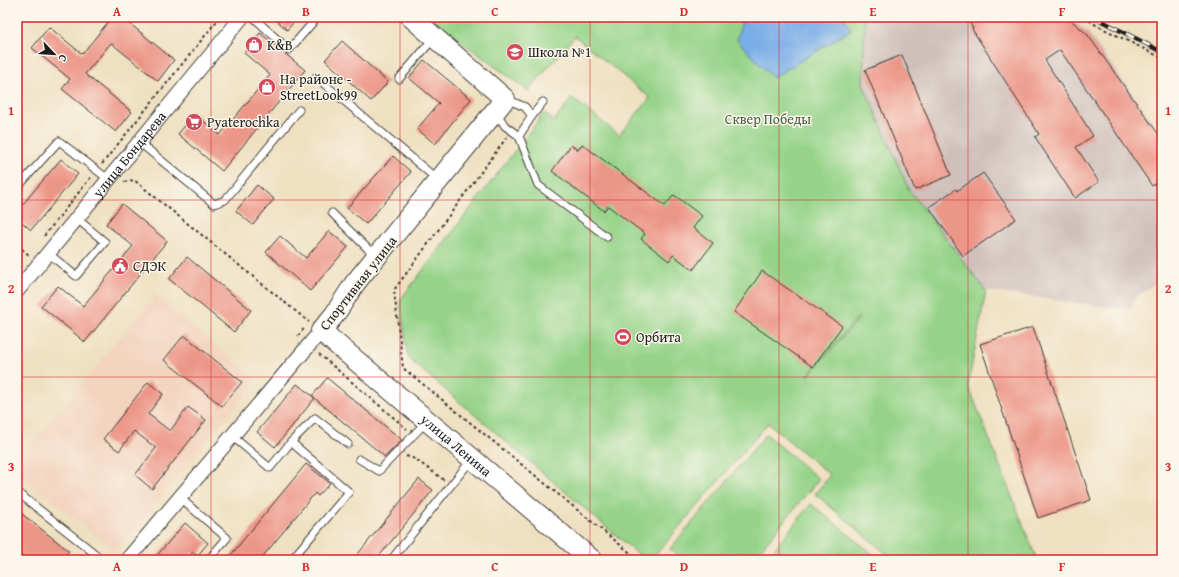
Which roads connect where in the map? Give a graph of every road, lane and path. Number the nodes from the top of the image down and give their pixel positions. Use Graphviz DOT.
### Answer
graph roads {
  1 [pos="220,17"];
  2 [pos="242,17"];
  3 [pos="253,17"];
  4 [pos="411,17"];
  5 [pos="1084,17"];
  6 [pos="314,21"];
  7 [pos="435,38"];
  8 [pos="1162,58"];
  9 [pos="316,78"];
  10 [pos="398,79"];
  11 [pos="543,102"];
  12 [pos="500,105"];
  13 [pos="299,110"];
  14 [pos="532,116"];
  15 [pos="512,131"];
  16 [pos="519,136"];
  17 [pos="139,142"];
  18 [pos="97,170"];
  19 [pos="108,179"];
  20 [pos="439,181"];
  21 [pos="17,188"];
  22 [pos="332,214"];
  23 [pos="76,218"];
  24 [pos="43,236"];
  25 [pos="607,237"];
  26 [pos="17,245"];
  27 [pos="48,253"];
  28 [pos="29,255"];
  29 [pos="376,258"];
  30 [pos="17,291"];
  31 [pos="321,331"];
  32 [pos="320,354"];
  33 [pos="420,428"];
  34 [pos="232,436"];
  35 [pos="292,442"];
  36 [pos="348,444"];
  37 [pos="360,459"];
  38 [pos="414,459"];
  39 [pos="473,459"];
  40 [pos="451,486"];
  41 [pos="17,492"];
  42 [pos="180,498"];
  43 [pos="103,560"];
  44 [pos="127,560"];
  45 [pos="208,560"];
  46 [pos="291,560"];
  47 [pos="391,560"];
  48 [pos="592,560"];
  49 [pos="639,560"];
  1 -- 18 [label="path"];
  2 -- 17 [label="street, улица Бондарева"];
  3 -- 6 [label="lane"];
  4 -- 7 [label="street"];
  5 -- 8 [label="path"];
  7 -- 10 [label="lane"];
  7 -- 12 [label="street"];
  9 -- 20 [label="lane"];
  11 -- 14 [label="lane"];
  12 -- 14 [label="lane"];
  12 -- 15 [label="lane"];
  12 -- 20 [label="street, Спортивная улица"];
  13 -- 17 [label="lane"];
  14 -- 16 [label="lane"];
  15 -- 16 [label="lane"];
  15 -- 49 [label="path"];
  16 -- 25 [label="lane"];
  17 -- 19 [label="street, улица Бондарева"];
  18 -- 19 [label="lane"];
  18 -- 21 [label="lane"];
  18 -- 24 [label="path"];
  19 -- 23 [label="street, улица Бондарева"];
  19 -- 31 [label="path"];
  20 -- 29 [label="street, Спортивная улица"];
  22 -- 29 [label="lane"];
  23 -- 27 [label="street, улица Бондарева"];
  23 -- 27 [label="lane"];
  26 -- 28 [label="path"];
  27 -- 30 [label="street, улица Бондарева"];
  29 -- 31 [label="street, Спортивная улица"];
  31 -- 33 [label="street, улица Ленина"];
  31 -- 34 [label="street, Спортивная улица"];
  32 -- 33 [label="path"];
  33 -- 37 [label="lane"];
  33 -- 39 [label="street, улица Ленина"];
  34 -- 35 [label="lane"];
  34 -- 42 [label="street, Спортивная улица"];
  35 -- 36 [label="lane"];
  35 -- 46 [label="lane"];
  38 -- 40 [label="path"];
  39 -- 40 [label="lane"];
  39 -- 48 [label="street, улица Ленина"];
  40 -- 47 [label="lane"];
  41 -- 43 [label="lane"];
  42 -- 44 [label="street, Спортивная улица"];
  42 -- 45 [label="lane"];
}
